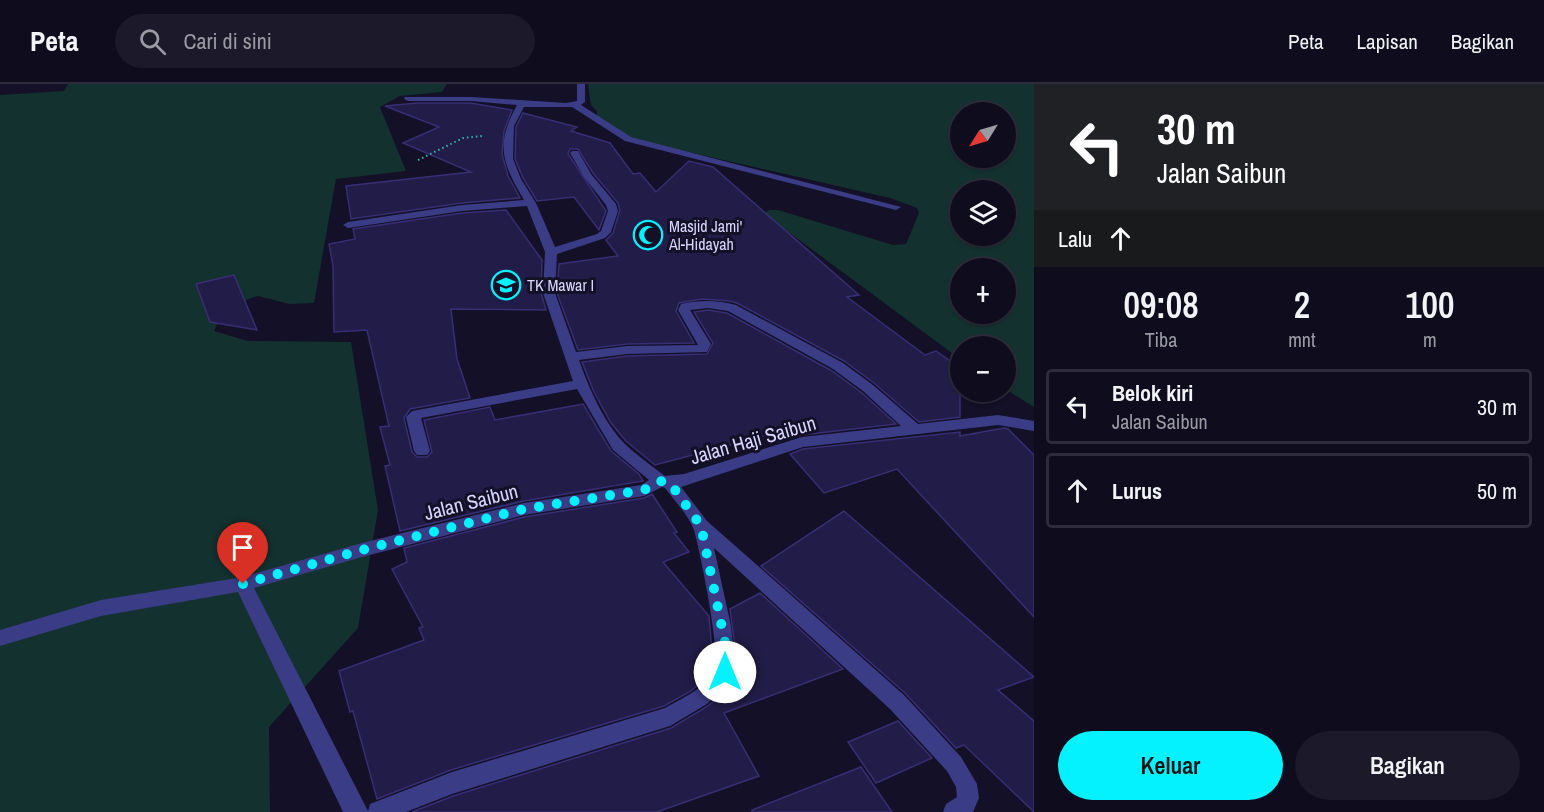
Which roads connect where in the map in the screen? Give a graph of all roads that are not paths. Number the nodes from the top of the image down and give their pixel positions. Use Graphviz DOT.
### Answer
graph roads {
  1 [pos="581,84"];
  2 [pos="408,99"];
  3 [pos="526,103"];
  4 [pos="574,105"];
  5 [pos="575,153"];
  6 [pos="531,203"];
  7 [pos="896,207"];
  8 [pos="348,225"];
  9 [pos="551,252"];
  10 [pos="571,357"];
  11 [pos="581,384"];
  12 [pos="1034,426"];
  13 [pos="913,428"];
  14 [pos="422,451"];
  15 [pos="665,482"];
  16 [pos="701,526"];
  17 [pos="243,584"];
  18 [pos="0,638"];
  19 [pos="357,812"];
  20 [pos="378,812"];
  21 [pos="954,812"];
  1 -- 4 [label="street"];
  2 -- 3 [label="street"];
  3 -- 4 [label="street"];
  3 -- 6 [label="street"];
  4 -- 7 [label="street"];
  5 -- 9 [label="street"];
  6 -- 8 [label="street"];
  6 -- 9 [label="street"];
  9 -- 10 [label="street"];
  10 -- 11 [label="street"];
  10 -- 13 [label="street"];
  11 -- 14 [label="street"];
  11 -- 15 [label="street"];
  12 -- 13 [label="street, Jalan Haji Saibun"];
  13 -- 15 [label="street, Jalan Haji Saibun"];
  15 -- 16 [label="street"];
  15 -- 17 [label="street, Jalan Saibun"];
  16 -- 20 [label="street"];
  16 -- 21 [label="street"];
  17 -- 18 [label="street, Jalan Saibun"];
  17 -- 19 [label="street"];
}
